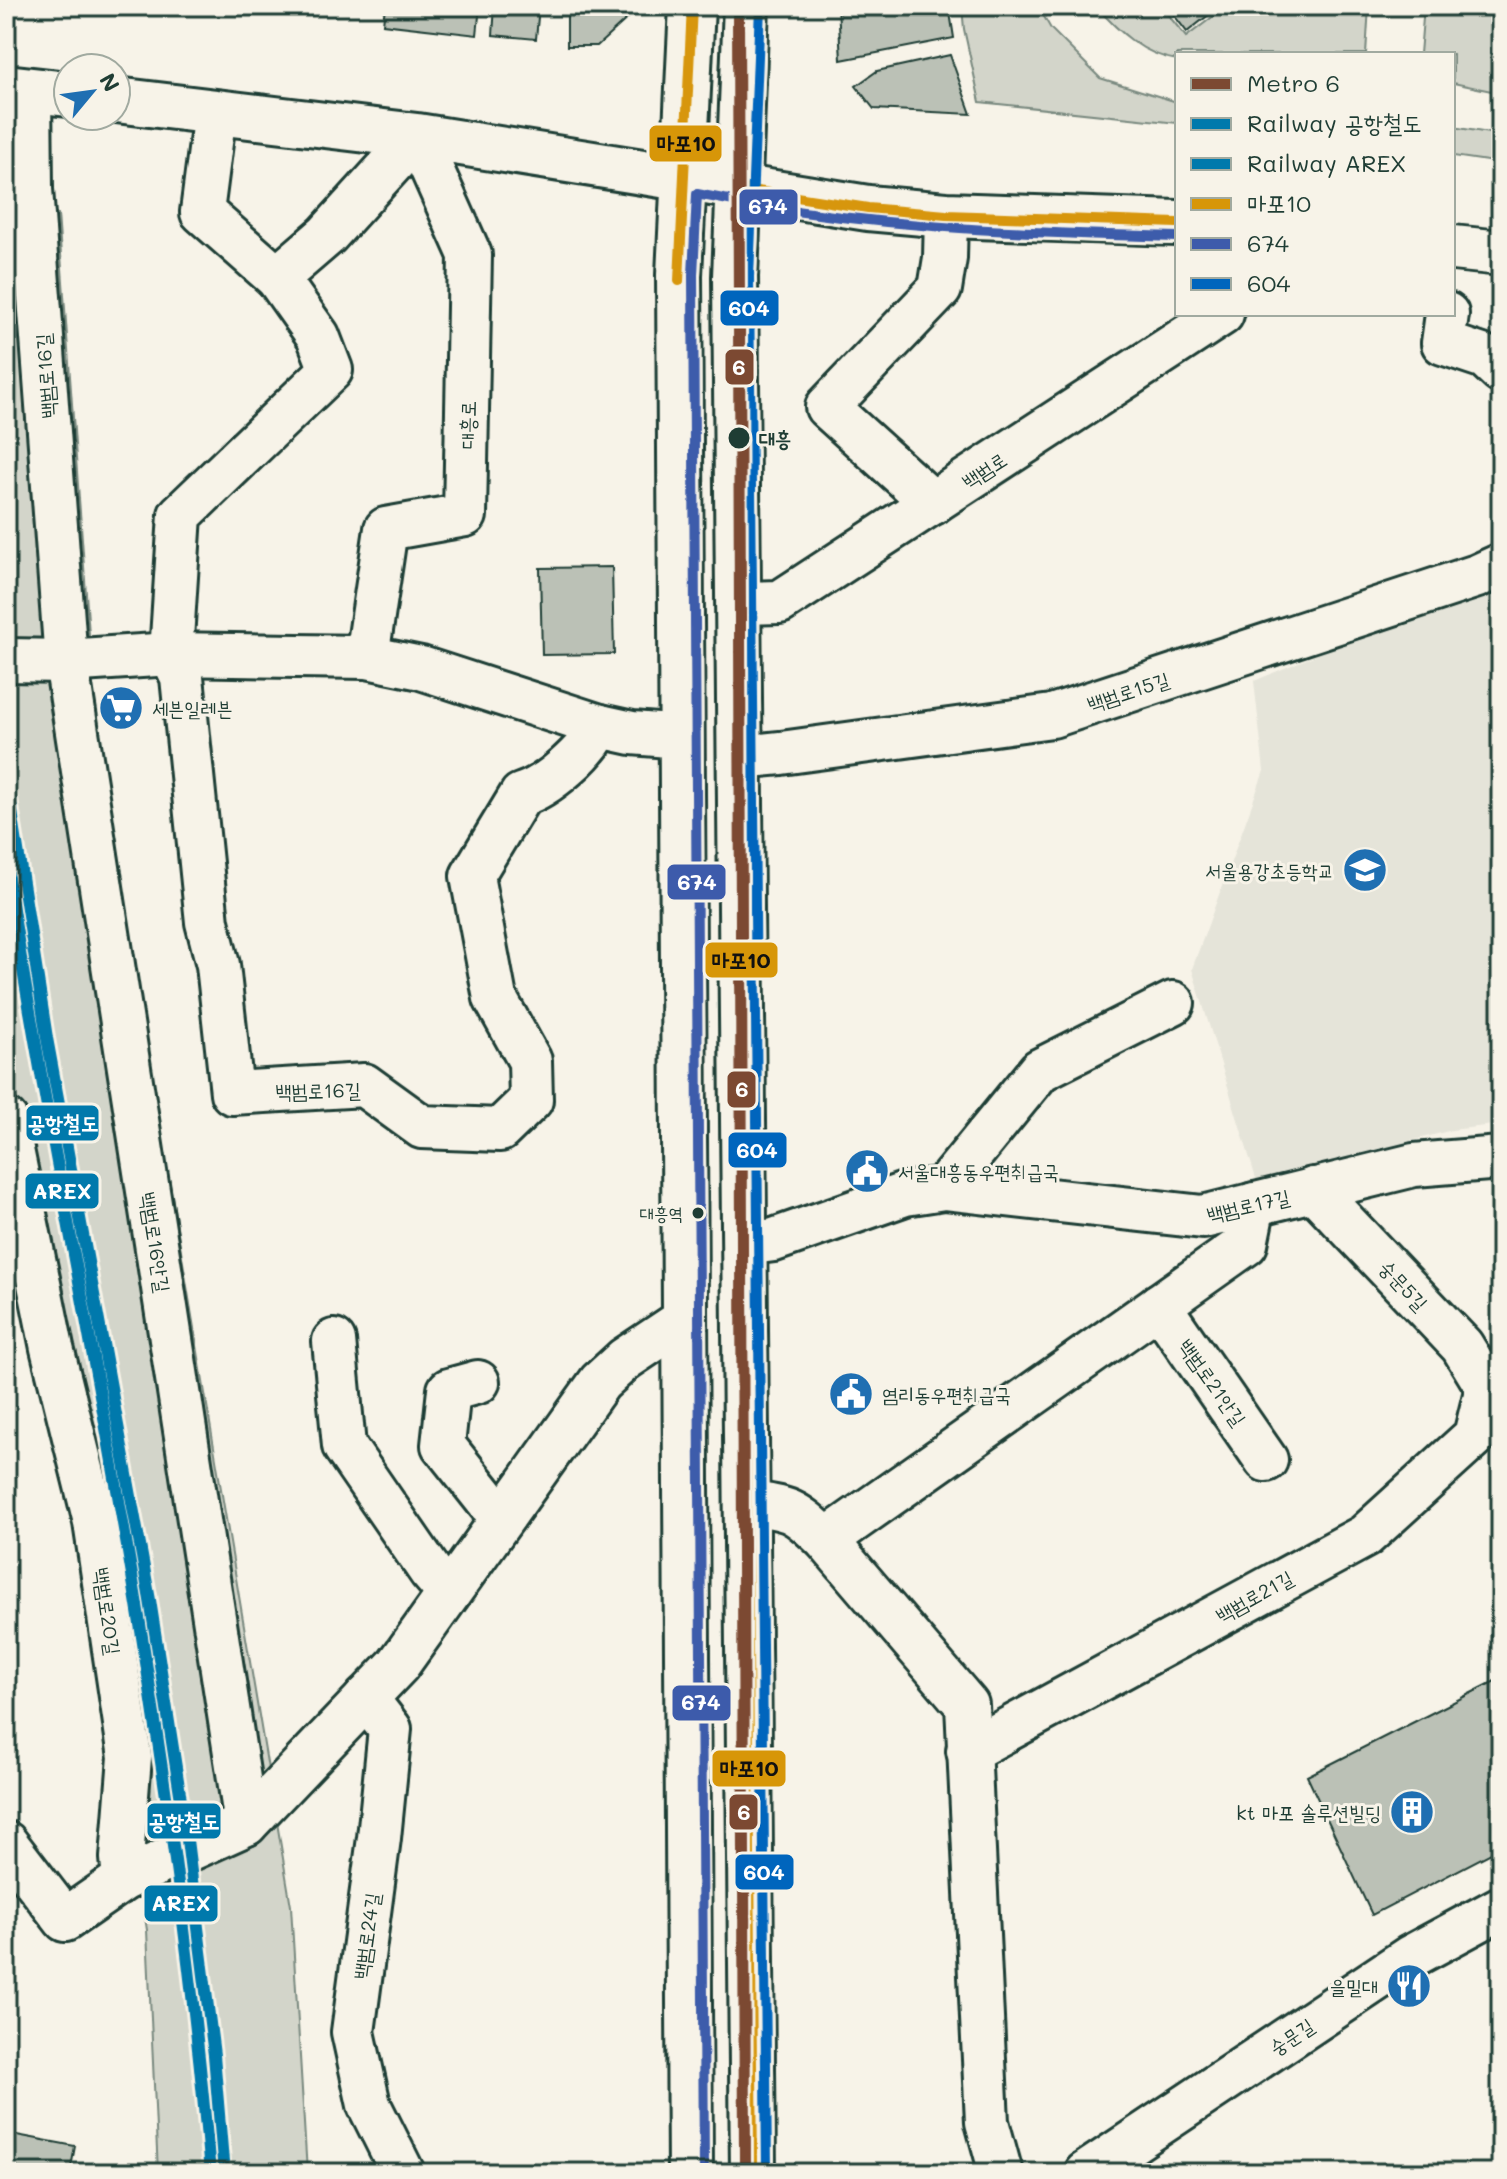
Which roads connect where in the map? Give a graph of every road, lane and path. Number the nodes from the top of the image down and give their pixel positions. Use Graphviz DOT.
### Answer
graph roads {
  1 [pos="692,6"];
  2 [pos="746,6"];
  3 [pos="35,90"];
  4 [pos="132,102"];
  5 [pos="215,112"];
  6 [pos="417,136"];
  7 [pos="684,177"];
  8 [pos="738,188"];
  9 [pos="946,215"];
  10 [pos="1175,223"];
  11 [pos="1455,248"];
  12 [pos="1501,253"];
  13 [pos="277,278"];
  14 [pos="1219,316"];
  15 [pos="1447,316"];
  16 [pos="680,364"];
  17 [pos="736,367"];
  18 [pos="1501,372"];
  19 [pos="933,503"];
  20 [pos="1501,565"];
  21 [pos="739,603"];
  22 [pos="171,654"];
  23 [pos="367,657"];
  24 [pos="6,660"];
  25 [pos="66,661"];
  26 [pos="600,726"];
  27 [pos="682,737"];
  28 [pos="740,757"];
  29 [pos="1173,1003"];
  30 [pos="6,1120"];
  31 [pos="1501,1158"];
  32 [pos="944,1188"];
  33 [pos="1313,1189"];
  34 [pos="1254,1204"];
  35 [pos="745,1244"];
  36 [pos="6,1262"];
  37 [pos="1159,1305"];
  38 [pos="685,1319"];
  39 [pos="334,1341"];
  40 [pos="52,1348"];
  41 [pos="478,1382"];
  42 [pos="1496,1396"];
  43 [pos="1266,1460"];
  44 [pos="747,1503"];
  45 [pos="504,1516"];
  46 [pos="826,1540"];
  47 [pos="449,1593"];
  48 [pos="366,1698"];
  49 [pos="968,1751"];
  50 [pos="246,1824"];
  51 [pos="6,1843"];
  52 [pos="124,1879"];
  53 [pos="1501,1908"];
  54 [pos="403,2173"];
  55 [pos="690,2173"];
  56 [pos="753,2173"];
  57 [pos="1001,2173"];
  58 [pos="1086,2173"];
  1 -- 7 [label="main road"];
  2 -- 8 [label="main road"];
  3 -- 25 [label="street, 백범로16길"];
  4 -- 5 [label="main road"];
  5 -- 6 [label="main road"];
  5 -- 13 [label="street"];
  6 -- 7 [label="main road"];
  6 -- 13 [label="street"];
  6 -- 23 [label="street, 대흥로"];
  7 -- 8 [label="main road"];
  7 -- 16 [label="main road"];
  8 -- 9 [label="main road"];
  8 -- 17 [label="main road"];
  9 -- 10 [label="main road"];
  9 -- 19 [label="street"];
  11 -- 12 [label="main road"];
  13 -- 22 [label="street"];
  14 -- 19 [label="street, 백범로"];
  15 -- 18 [label="street"];
  16 -- 17 [label="main road"];
  16 -- 27 [label="main road"];
  17 -- 21 [label="main road"];
  19 -- 21 [label="street, 백범로"];
  20 -- 28 [label="street, 백범로15길"];
  21 -- 28 [label="main road"];
  22 -- 23 [label="street"];
  22 -- 25 [label="street"];
  22 -- 26 [label="street, 백범로16길"];
  23 -- 26 [label="street"];
  24 -- 25 [label="street"];
  25 -- 50 [label="street, 백범로16안길"];
  26 -- 27 [label="street"];
  27 -- 38 [label="main road"];
  28 -- 35 [label="main road"];
  29 -- 32 [label="street"];
  30 -- 40 [label="street"];
  31 -- 33 [label="street, 백범로17길"];
  32 -- 34 [label="street, 백범로17길"];
  32 -- 35 [label="street, 백범로17길"];
  33 -- 34 [label="street, 백범로17길"];
  33 -- 42 [label="street, 숭문5길"];
  34 -- 37 [label="street"];
  35 -- 44 [label="main road"];
  36 -- 40 [label="street"];
  37 -- 43 [label="street, 백범로21안길"];
  37 -- 46 [label="street"];
  38 -- 45 [label="street"];
  38 -- 55 [label="main road"];
  39 -- 47 [label="street"];
  40 -- 52 [label="street, 백범로20길"];
  41 -- 45 [label="street"];
  42 -- 49 [label="street, 백범로21길"];
  44 -- 46 [label="street"];
  44 -- 56 [label="main road"];
  45 -- 47 [label="street"];
  46 -- 49 [label="street"];
  47 -- 48 [label="street"];
  48 -- 50 [label="street"];
  48 -- 54 [label="street, 백범로24길"];
  49 -- 57 [label="street"];
  50 -- 52 [label="street"];
  51 -- 52 [label="street"];
  53 -- 58 [label="street, 숭문길"];
}
